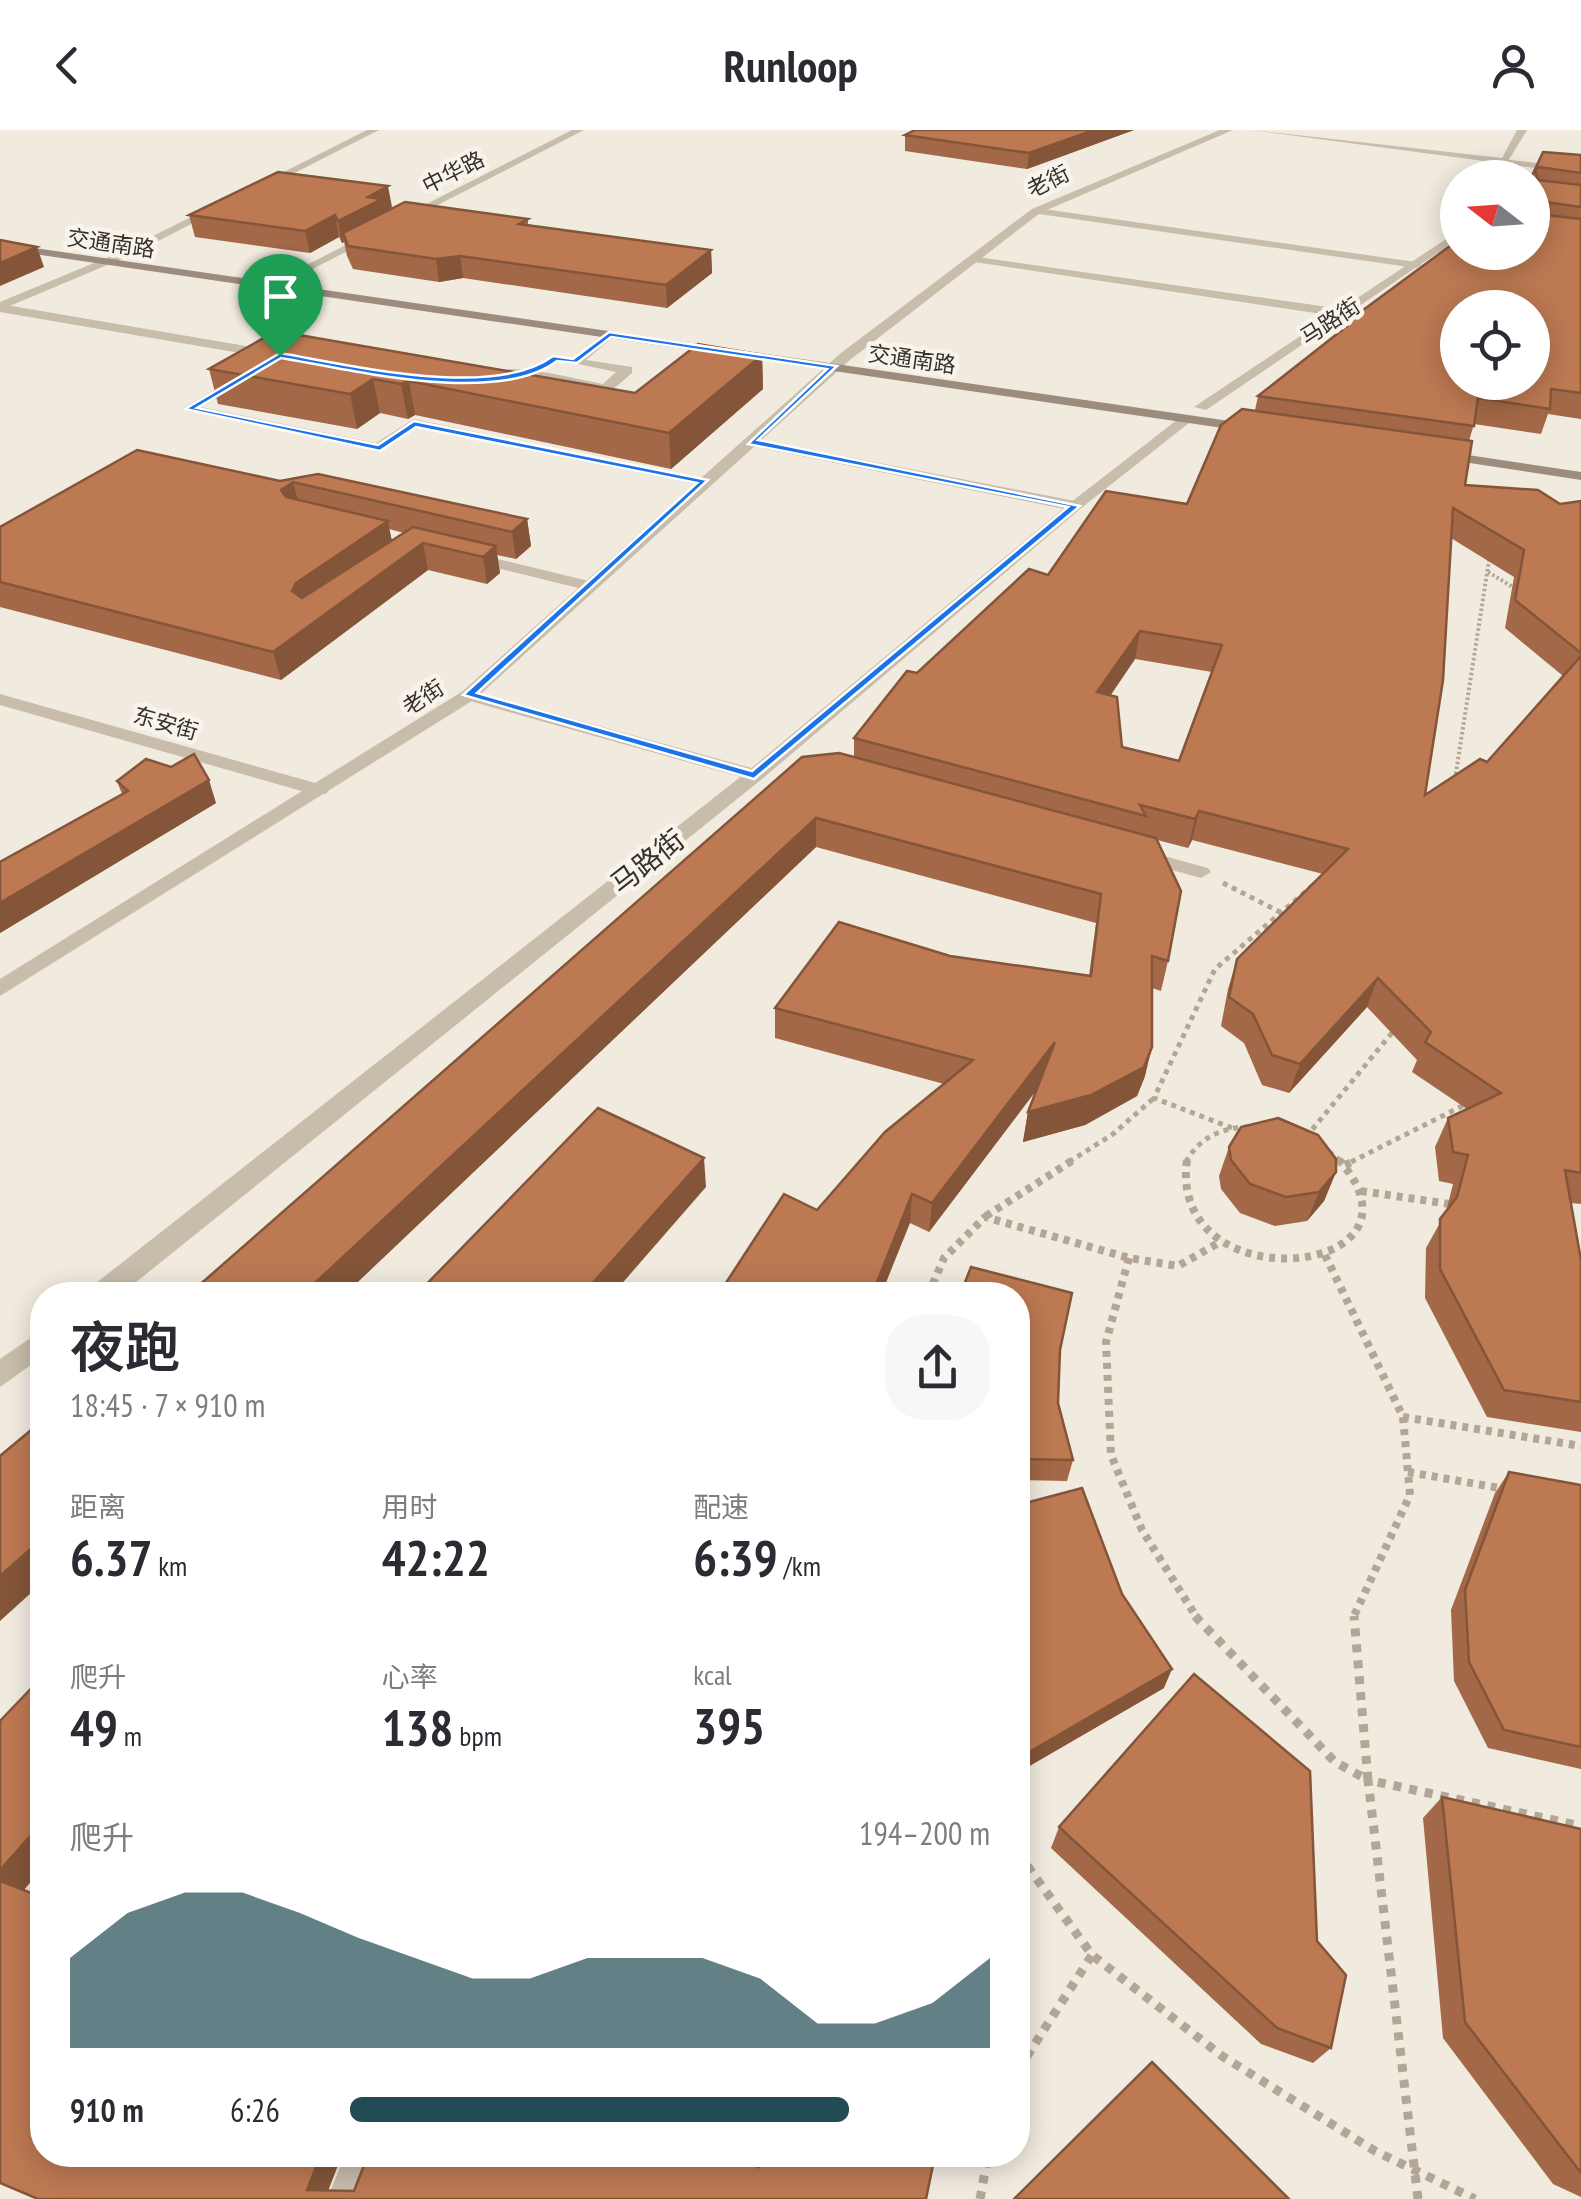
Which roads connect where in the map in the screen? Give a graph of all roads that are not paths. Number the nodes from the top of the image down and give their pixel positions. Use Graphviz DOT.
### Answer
graph roads {
  1 [pos="374,130"];
  2 [pos="579,130"];
  3 [pos="1228,130"];
  4 [pos="1256,130"];
  5 [pos="1522,130"];
  6 [pos="1490,160"];
  7 [pos="1507,160"];
  8 [pos="1550,167"];
  9 [pos="1581,171"];
  10 [pos="250,192"];
  11 [pos="232,200"];
  12 [pos="1036,211"];
  13 [pos="0,234"];
  14 [pos="0,246"];
  15 [pos="1440,247"];
  16 [pos="127,253"];
  17 [pos="972,259"];
  18 [pos="106,262"];
  19 [pos="1416,264"];
  20 [pos="291,276"];
  21 [pos="0,307"];
  22 [pos="1342,314"];
  23 [pos="609,334"];
  24 [pos="280,356"];
  25 [pos="298,359"];
  26 [pos="574,362"];
  27 [pos="840,362"];
  28 [pos="534,374"];
  29 [pos="473,376"];
  30 [pos="1194,413"];
  31 [pos="1278,425"];
  32 [pos="1429,440"];
  33 [pos="751,442"];
  34 [pos="1410,451"];
  35 [pos="1581,462"];
  36 [pos="1581,476"];
  37 [pos="704,482"];
  38 [pos="1076,506"];
  39 [pos="450,553"];
  40 [pos="587,585"];
  41 [pos="469,695"];
  42 [pos="0,699"];
  43 [pos="754,775"];
  44 [pos="319,790"];
  45 [pos="1124,850"];
  46 [pos="1201,872"];
  47 [pos="0,989"];
  48 [pos="117,1282"];
  49 [pos="30,1351"];
  50 [pos="0,1375"];
  51 [pos="361,2167"];
  52 [pos="346,2199"];
  1 -- 10 [label="street"];
  2 -- 20 [label="street, 中华路"];
  3 -- 12 [label="street, 老街"];
  4 -- 6 [label="street"];
  5 -- 7 [label="street"];
  8 -- 9 [label="street"];
  11 -- 16 [label="street"];
  12 -- 17 [label="street, 老街"];
  12 -- 19 [label="street"];
  13 -- 16 [label="main road, 交通南路"];
  14 -- 18 [label="main road, 交通南路"];
  15 -- 19 [label="street, 马路街"];
  16 -- 18 [label="street"];
  16 -- 20 [label="main road, 交通南路"];
  17 -- 22 [label="street"];
  17 -- 27 [label="street, 老街"];
  18 -- 21 [label="street"];
  18 -- 23 [label="main road, 交通南路"];
  19 -- 22 [label="street, 马路街"];
  20 -- 27 [label="main road, 交通南路"];
  21 -- 24 [label="street"];
  22 -- 30 [label="street, 马路街"];
  23 -- 26 [label="street"];
  23 -- 27 [label="main road, 交通南路"];
  24 -- 25 [label="street"];
  24 -- 37 [label="street"];
  26 -- 28 [label="street"];
  26 -- 28 [label="street"];
  27 -- 30 [label="main road, 交通南路"];
  27 -- 33 [label="street, 老街"];
  28 -- 29 [label="street"];
  30 -- 31 [label="main road, 交通南路"];
  30 -- 38 [label="street, 马路街"];
  32 -- 35 [label="main road"];
  33 -- 37 [label="street, 老街"];
  33 -- 38 [label="street"];
  34 -- 36 [label="main road"];
  37 -- 40 [label="street, 老街"];
  38 -- 43 [label="street, 马路街"];
  39 -- 40 [label="street"];
  40 -- 41 [label="street, 老街"];
  41 -- 43 [label="street"];
  41 -- 44 [label="street, 老街"];
  42 -- 44 [label="street, 东安街"];
  43 -- 48 [label="street, 马路街"];
  44 -- 47 [label="street, 老街"];
  45 -- 46 [label="street"];
  49 -- 50 [label="street"];
  51 -- 52 [label="street"];
}
